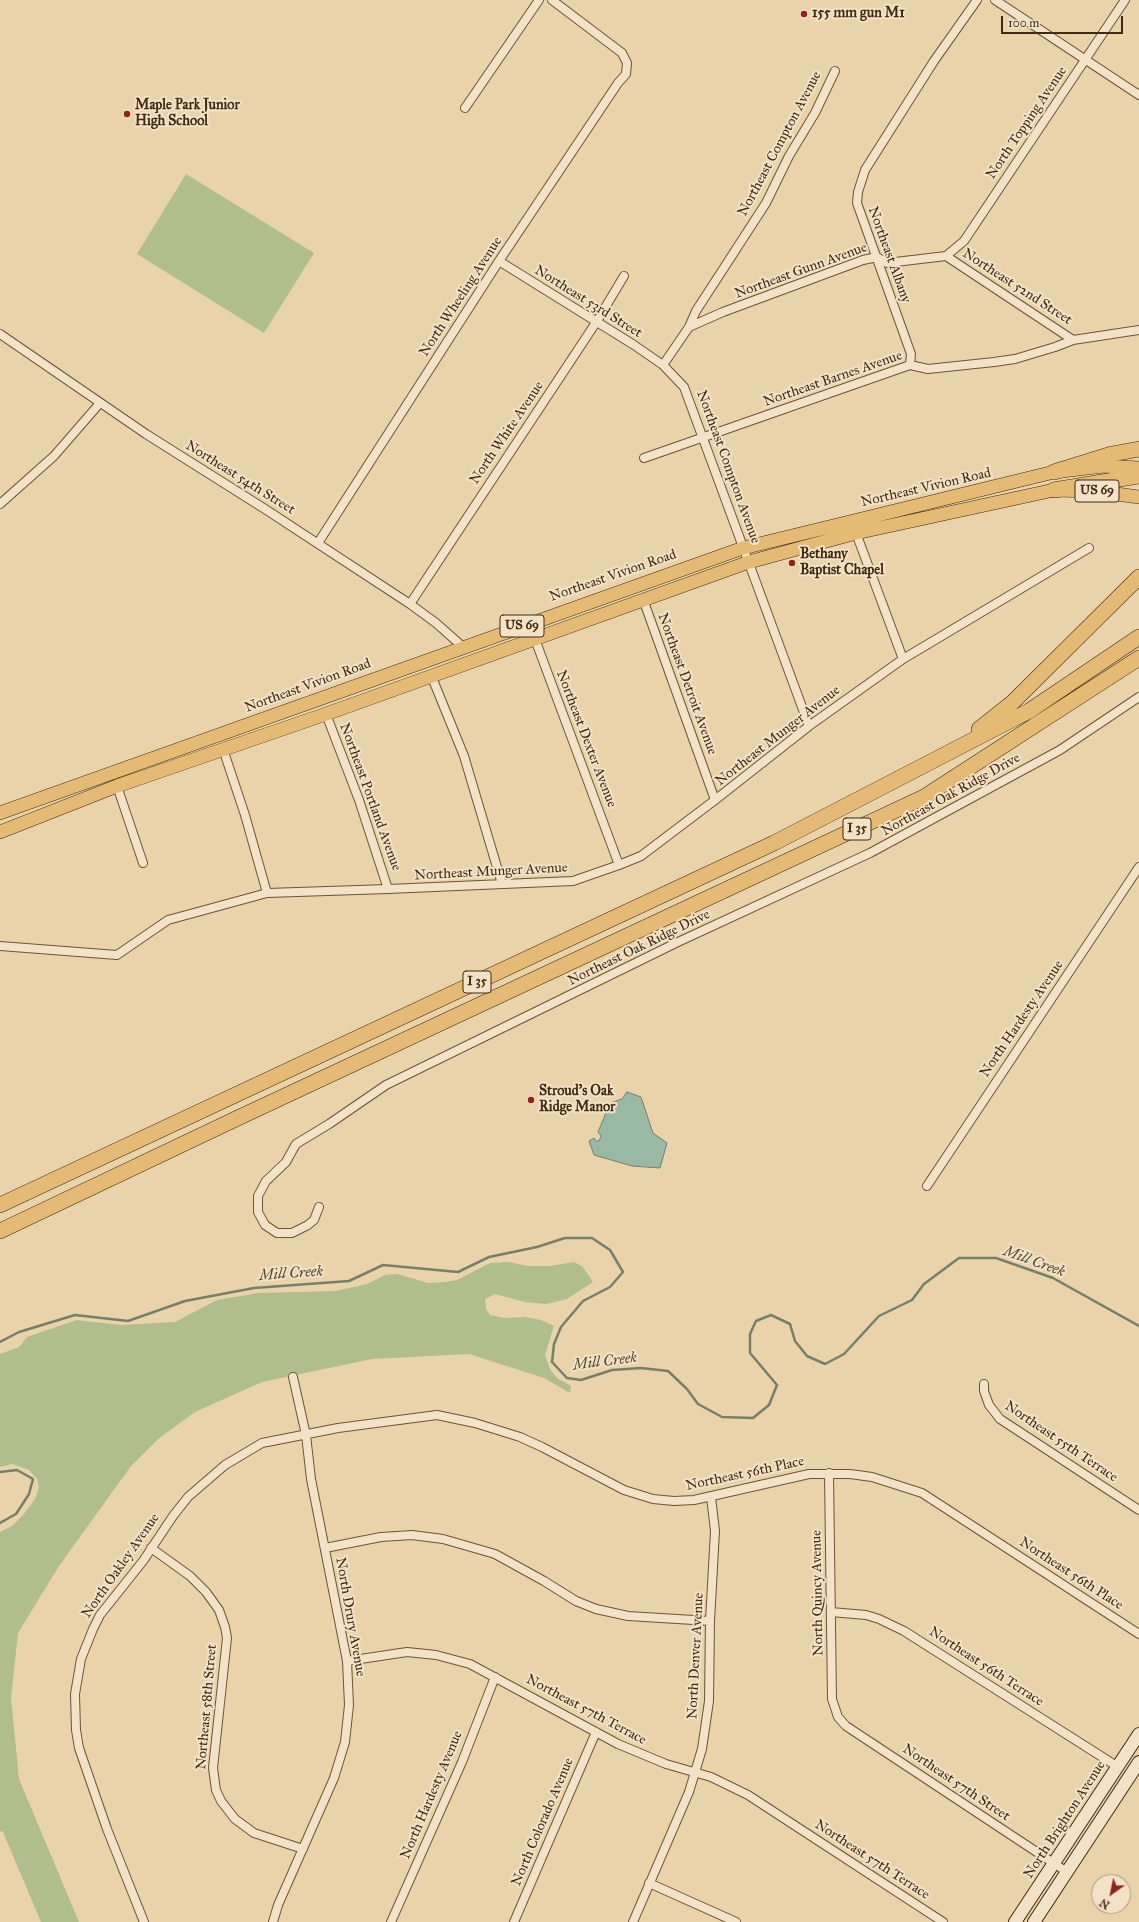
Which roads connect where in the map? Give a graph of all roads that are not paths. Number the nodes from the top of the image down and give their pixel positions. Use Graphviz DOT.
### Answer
graph roads {
  1 [pos="540,0"];
  2 [pos="552,0"];
  3 [pos="977,0"];
  4 [pos="995,0"];
  5 [pos="1125,0"];
  6 [pos="1085,59"];
  7 [pos="834,71"];
  8 [pos="1139,95"];
  9 [pos="465,108"];
  10 [pos="946,256"];
  11 [pos="877,257"];
  12 [pos="498,261"];
  13 [pos="624,276"];
  14 [pos="597,321"];
  15 [pos="689,327"];
  16 [pos="1139,330"];
  17 [pos="0,334"];
  18 [pos="1073,340"];
  19 [pos="663,365"];
  20 [pos="910,365"];
  21 [pos="100,403"];
  22 [pos="703,438"];
  23 [pos="1139,449"];
  24 [pos="644,458"];
  25 [pos="1139,468"];
  26 [pos="1054,472"];
  27 [pos="1139,476"];
  28 [pos="1054,490"];
  29 [pos="1139,497"];
  30 [pos="0,504"];
  31 [pos="856,533"];
  32 [pos="318,543"];
  33 [pos="743,548"];
  34 [pos="1089,548"];
  35 [pos="749,562"];
  36 [pos="1139,577"];
  37 [pos="643,599"];
  38 [pos="410,604"];
  39 [pos="529,623"];
  40 [pos="1139,637"];
  41 [pos="535,639"];
  42 [pos="463,647"];
  43 [pos="1139,658"];
  44 [pos="902,659"];
  45 [pos="431,675"];
  46 [pos="1139,697"];
  47 [pos="326,714"];
  48 [pos="809,726"];
  49 [pos="222,749"];
  50 [pos="950,752"];
  51 [pos="117,786"];
  52 [pos="715,800"];
  53 [pos="0,813"];
  54 [pos="4,830"];
  55 [pos="143,863"];
  56 [pos="620,864"];
  57 [pos="1139,867"];
  58 [pos="502,884"];
  59 [pos="388,889"];
  60 [pos="267,892"];
  61 [pos="0,946"];
  62 [pos="927,1186"];
  63 [pos="0,1205"];
  64 [pos="319,1207"];
  65 [pos="0,1231"];
  66 [pos="293,1377"];
  67 [pos="984,1384"];
  68 [pos="306,1435"];
  69 [pos="829,1473"];
  70 [pos="711,1497"];
  71 [pos="1139,1510"];
  72 [pos="151,1548"];
  73 [pos="325,1548"];
  74 [pos="831,1612"];
  75 [pos="710,1621"];
  76 [pos="1139,1634"];
  77 [pos="347,1661"];
  78 [pos="495,1677"];
  79 [pos="835,1712"];
  80 [pos="596,1732"];
  81 [pos="1139,1734"];
  82 [pos="1139,1762"];
  83 [pos="1118,1767"];
  84 [pos="696,1771"];
  85 [pos="303,1849"];
  86 [pos="1054,1864"];
  87 [pos="1067,1872"];
  88 [pos="649,1883"];
  89 [pos="144,1922"];
  90 [pos="273,1922"];
  91 [pos="391,1922"];
  92 [pos="514,1922"];
  93 [pos="633,1922"];
  94 [pos="736,1922"];
  95 [pos="943,1922"];
  96 [pos="1016,1922"];
  97 [pos="1034,1922"];
  1 -- 9 [label="street"];
  2 -- 12 [label="street, North Wheeling Avenue"];
  3 -- 11 [label="street, Northeast Albany"];
  4 -- 6 [label="street"];
  5 -- 6 [label="street, North Topping Avenue"];
  6 -- 8 [label="street"];
  6 -- 10 [label="street, North Topping Avenue"];
  7 -- 15 [label="street, Northeast Compton Avenue"];
  10 -- 11 [label="street, Northeast Gunn Avenue"];
  10 -- 18 [label="street, Northeast 52nd Street"];
  11 -- 15 [label="street, Northeast Gunn Avenue"];
  11 -- 20 [label="street, Northeast Albany"];
  12 -- 14 [label="street, Northeast 53rd Street"];
  12 -- 32 [label="street, North Wheeling Avenue"];
  13 -- 14 [label="street, North White Avenue"];
  14 -- 19 [label="street, Northeast 53rd Street"];
  14 -- 38 [label="street, North White Avenue"];
  15 -- 19 [label="street, Northeast Compton Avenue"];
  16 -- 18 [label="street, Northeast Barnes Avenue"];
  17 -- 21 [label="street, Northeast 54th Street"];
  18 -- 20 [label="street, Northeast Barnes Avenue"];
  19 -- 22 [label="street, Northeast Compton Avenue"];
  20 -- 22 [label="street, Northeast Barnes Avenue"];
  21 -- 30 [label="street"];
  21 -- 32 [label="street, Northeast 54th Street"];
  22 -- 24 [label="street, Northeast Barnes Avenue"];
  22 -- 33 [label="street, Northeast Compton Avenue"];
  23 -- 26 [label="highway"];
  25 -- 26 [label="main road, Northeast Vivion Road / US 69"];
  26 -- 33 [label="main road, Northeast Vivion Road / US 69"];
  27 -- 28 [label="highway"];
  28 -- 29 [label="main road, Northeast Vivion Road / US 69"];
  28 -- 31 [label="main road, Northeast Vivion Road / US 69"];
  31 -- 35 [label="main road, Northeast Vivion Road / US 69"];
  31 -- 44 [label="street"];
  32 -- 38 [label="street, Northeast 54th Street"];
  33 -- 35 [label="street, Northeast Compton Avenue"];
  33 -- 39 [label="main road, Northeast Vivion Road / US 69"];
  34 -- 44 [label="street, Northeast Munger Avenue"];
  35 -- 37 [label="main road, Northeast Vivion Road / US 69"];
  35 -- 48 [label="street, Northeast Compton Avenue"];
  36 -- 50 [label="highway"];
  37 -- 41 [label="main road, Northeast Vivion Road / US 69"];
  37 -- 52 [label="street, Northeast Detroit Avenue"];
  38 -- 42 [label="street, Northeast 54th Street"];
  39 -- 41 [label="street, Northeast Dexter Avenue"];
  39 -- 42 [label="main road, Northeast Vivion Road / US 69"];
  40 -- 50 [label="highway, I 35"];
  41 -- 45 [label="main road, Northeast Vivion Road / US 69"];
  41 -- 56 [label="street, Northeast Dexter Avenue"];
  42 -- 53 [label="main road, Northeast Vivion Road / US 69"];
  43 -- 65 [label="highway, I 35"];
  44 -- 48 [label="street, Northeast Munger Avenue"];
  45 -- 47 [label="main road, Northeast Vivion Road / US 69"];
  45 -- 58 [label="street"];
  46 -- 64 [label="street, Northeast Oak Ridge Drive"];
  47 -- 49 [label="main road, Northeast Vivion Road / US 69"];
  47 -- 59 [label="street, Northeast Portland Avenue"];
  48 -- 52 [label="street, Northeast Munger Avenue"];
  49 -- 51 [label="main road, Northeast Vivion Road / US 69"];
  49 -- 60 [label="street"];
  50 -- 63 [label="highway, I 35"];
  51 -- 54 [label="main road, Northeast Vivion Road / US 69"];
  51 -- 55 [label="street"];
  52 -- 56 [label="street, Northeast Munger Avenue"];
  56 -- 58 [label="street, Northeast Munger Avenue"];
  57 -- 62 [label="street, North Hardesty Avenue"];
  58 -- 59 [label="street, Northeast Munger Avenue"];
  59 -- 60 [label="street, Northeast Munger Avenue"];
  60 -- 61 [label="street, Northeast Munger Avenue"];
  66 -- 68 [label="street, North Drury Avenue"];
  67 -- 71 [label="street, Northeast 55th Terrace"];
  68 -- 70 [label="street, Northeast 56th Place"];
  68 -- 72 [label="street, North Oakley Avenue"];
  68 -- 73 [label="street, North Drury Avenue"];
  69 -- 70 [label="street, Northeast 56th Place"];
  69 -- 74 [label="street, North Quincy Avenue"];
  69 -- 76 [label="street, Northeast 56th Place"];
  70 -- 75 [label="street, North Denver Avenue"];
  72 -- 85 [label="street, Northeast 58th Street"];
  72 -- 89 [label="street, North Oakley Avenue"];
  73 -- 75 [label="street"];
  73 -- 77 [label="street, North Drury Avenue"];
  74 -- 79 [label="street, North Quincy Avenue"];
  74 -- 83 [label="street, Northeast 56th Terrace"];
  75 -- 84 [label="street, North Denver Avenue"];
  77 -- 78 [label="street, Northeast 57th Terrace"];
  77 -- 85 [label="street, North Drury Avenue"];
  78 -- 80 [label="street, Northeast 57th Terrace"];
  78 -- 91 [label="street, North Hardesty Avenue"];
  79 -- 86 [label="street, Northeast 57th Street"];
  80 -- 84 [label="street, Northeast 57th Terrace"];
  80 -- 92 [label="street, North Colorado Avenue"];
  81 -- 83 [label="main road, North Brighton Avenue"];
  82 -- 87 [label="main road"];
  83 -- 86 [label="main road, North Brighton Avenue"];
  84 -- 88 [label="street, North Denver Avenue"];
  84 -- 95 [label="street, Northeast 57th Terrace"];
  85 -- 90 [label="street, North Drury Avenue"];
  86 -- 87 [label="street, Northeast 57th Street"];
  86 -- 96 [label="main road, North Brighton Avenue"];
  87 -- 97 [label="main road"];
  88 -- 93 [label="street, North Denver Avenue"];
  88 -- 94 [label="street"];
}
